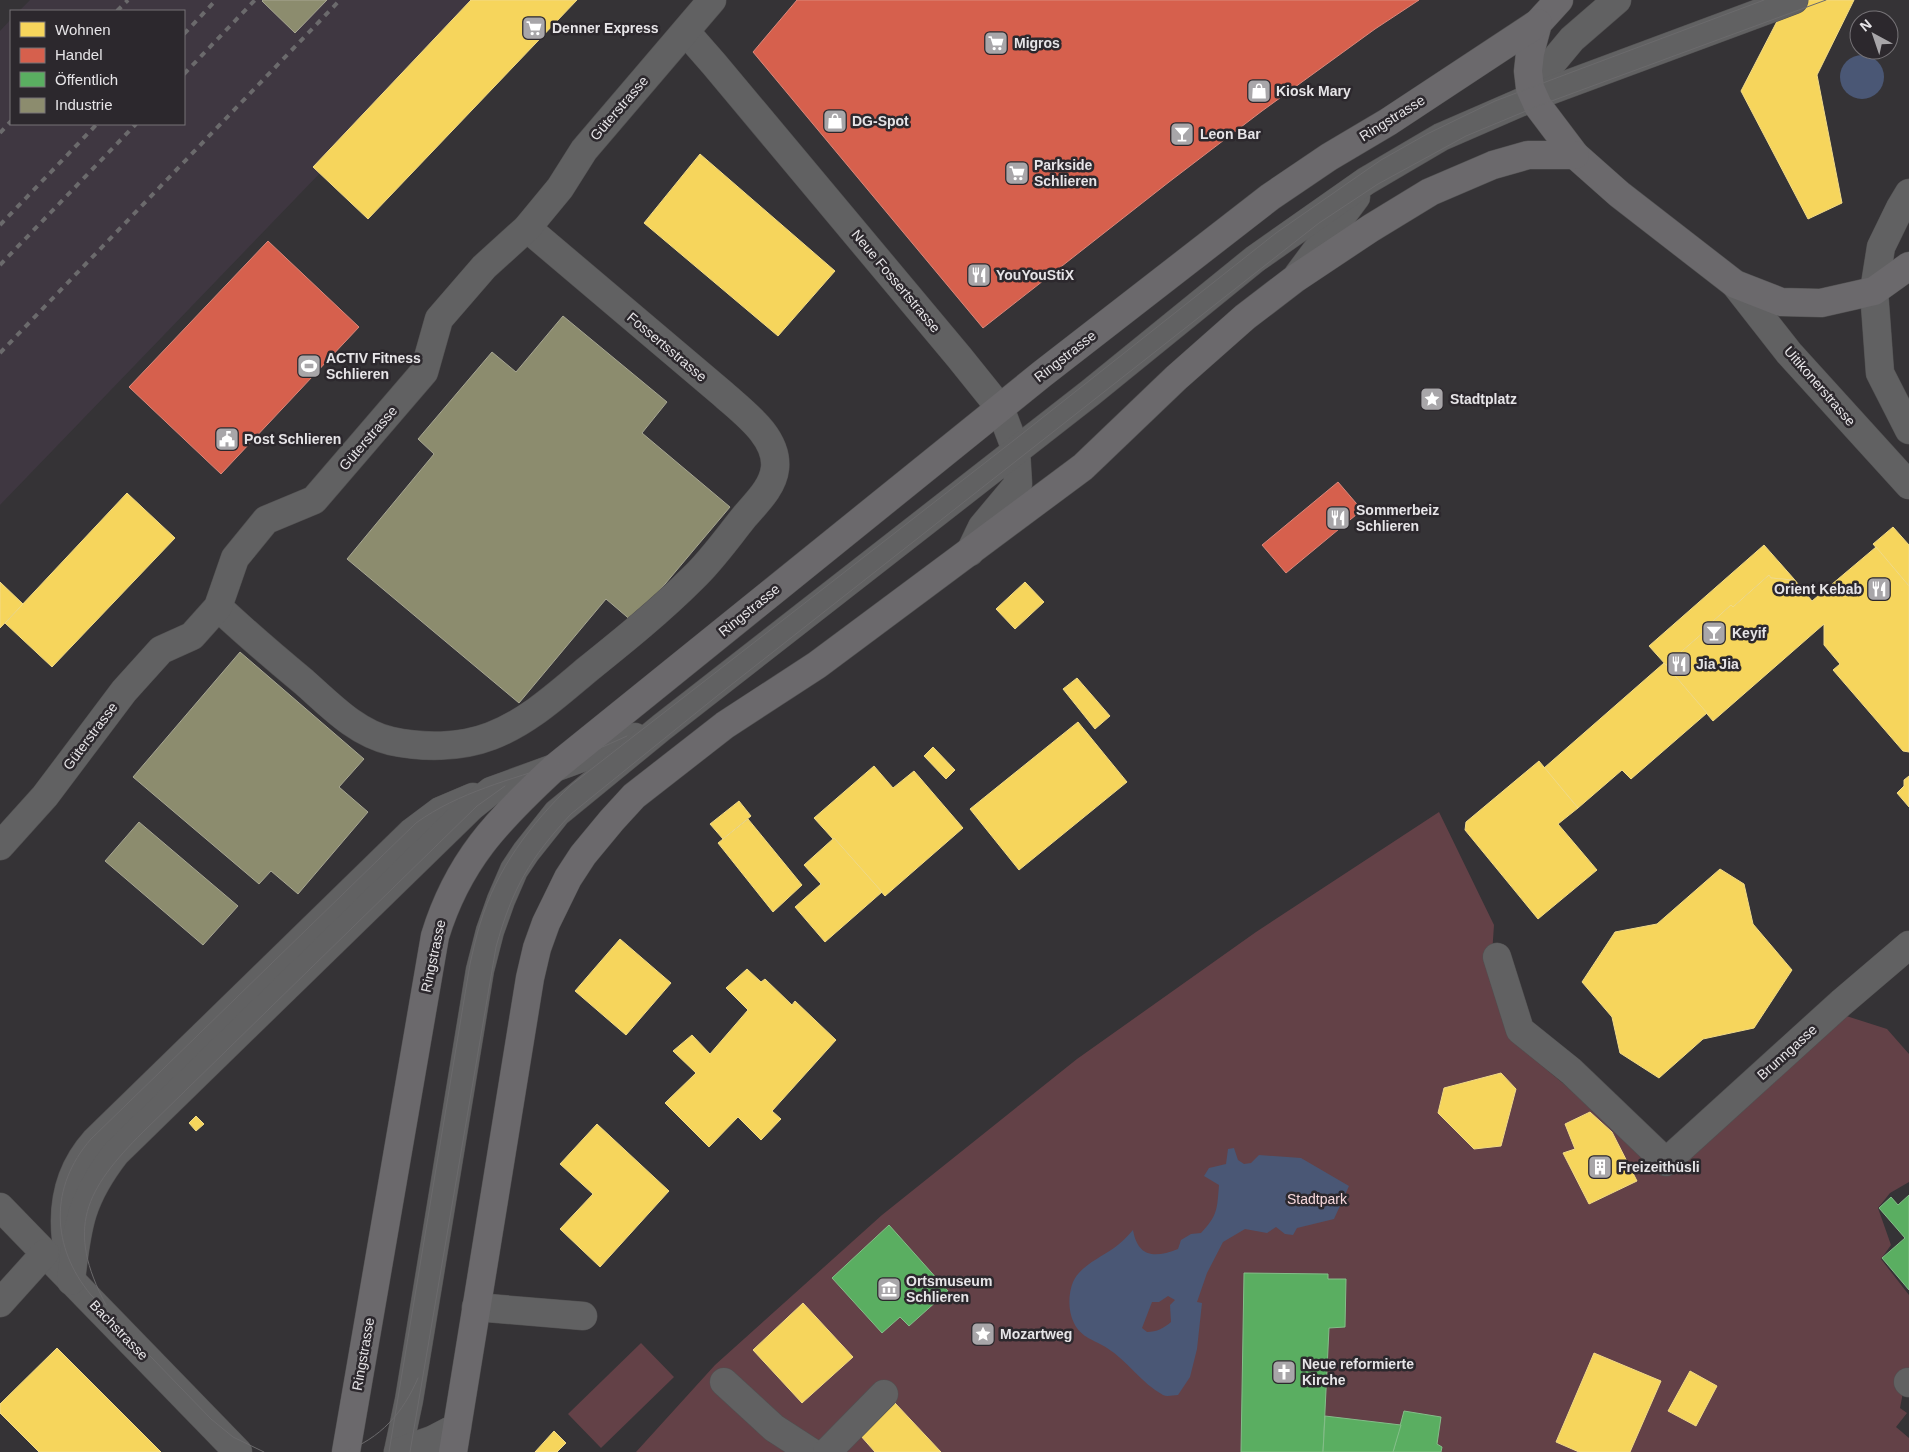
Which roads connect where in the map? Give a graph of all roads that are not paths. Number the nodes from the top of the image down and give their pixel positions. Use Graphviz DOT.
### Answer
graph roads {
  1 [pos="712,0"];
  2 [pos="1617,0"];
  3 [pos="1794,0"];
  4 [pos="1550,7"];
  5 [pos="686,32"];
  6 [pos="1533,97"];
  7 [pos="1575,155"];
  8 [pos="1366,182"];
  9 [pos="1909,193"];
  10 [pos="527,228"];
  11 [pos="1909,266"];
  12 [pos="1296,278"];
  13 [pos="1735,284"];
  14 [pos="1874,291"];
  15 [pos="1000,408"];
  16 [pos="1909,430"];
  17 [pos="1016,450"];
  18 [pos="1909,485"];
  19 [pos="970,552"];
  20 [pos="218,607"];
  21 [pos="662,727"];
  22 [pos="553,768"];
  23 [pos="0,846"];
  24 [pos="1909,945"];
  25 [pos="1497,957"];
  26 [pos="0,1207"];
  27 [pos="45,1253"];
  28 [pos="71,1280"];
  29 [pos="0,1303"];
  30 [pos="476,1307"];
  31 [pos="583,1316"];
  32 [pos="724,1382"];
  33 [pos="884,1394"];
  34 [pos="455,1439"];
  35 [pos="238,1452"];
  36 [pos="346,1452"];
  37 [pos="398,1452"];
  38 [pos="811,1452"];
  39 [pos="827,1452"];
  1 -- 5 [label="street, Güterstrasse"];
  2 -- 6 [label="street"];
  3 -- 6 [label="street"];
  4 -- 6 [label="main road, Ringstrasse"];
  4 -- 15 [label="main road, Ringstrasse"];
  5 -- 10 [label="street, Güterstrasse"];
  5 -- 15 [label="street, Neue Fossertstrasse"];
  6 -- 7 [label="main road, Ringstrasse"];
  6 -- 8 [label="street"];
  7 -- 12 [label="main road"];
  7 -- 13 [label="main road, Ringstrasse"];
  8 -- 12 [label="street"];
  8 -- 17 [label="street"];
  9 -- 14 [label="street"];
  10 -- 20 [label="street, Güterstrasse"];
  10 -- 20 [label="street, Fossertsstrasse"];
  11 -- 14 [label="main road"];
  12 -- 19 [label="main road"];
  13 -- 14 [label="main road, Ringstrasse"];
  13 -- 18 [label="street, Uitikonerstrasse"];
  14 -- 16 [label="street"];
  15 -- 17 [label="street, Neue Fossertstrasse"];
  15 -- 22 [label="main road, Ringstrasse"];
  17 -- 19 [label="street, Neue Fossertstrasse"];
  17 -- 21 [label="street"];
  19 -- 30 [label="main road"];
  20 -- 23 [label="street, Güterstrasse"];
  21 -- 22 [label="street"];
  21 -- 37 [label="street"];
  22 -- 28 [label="street"];
  22 -- 36 [label="main road, Ringstrasse"];
  24 -- 25 [label="street, Brunngasse"];
  26 -- 27 [label="street, Bachstrasse"];
  27 -- 28 [label="street, Bachstrasse"];
  27 -- 29 [label="street"];
  28 -- 35 [label="street, Bachstrasse"];
  30 -- 31 [label="street"];
  30 -- 34 [label="main road"];
  32 -- 38 [label="street"];
  33 -- 39 [label="street"];
  34 -- 37 [label="street"];
}
